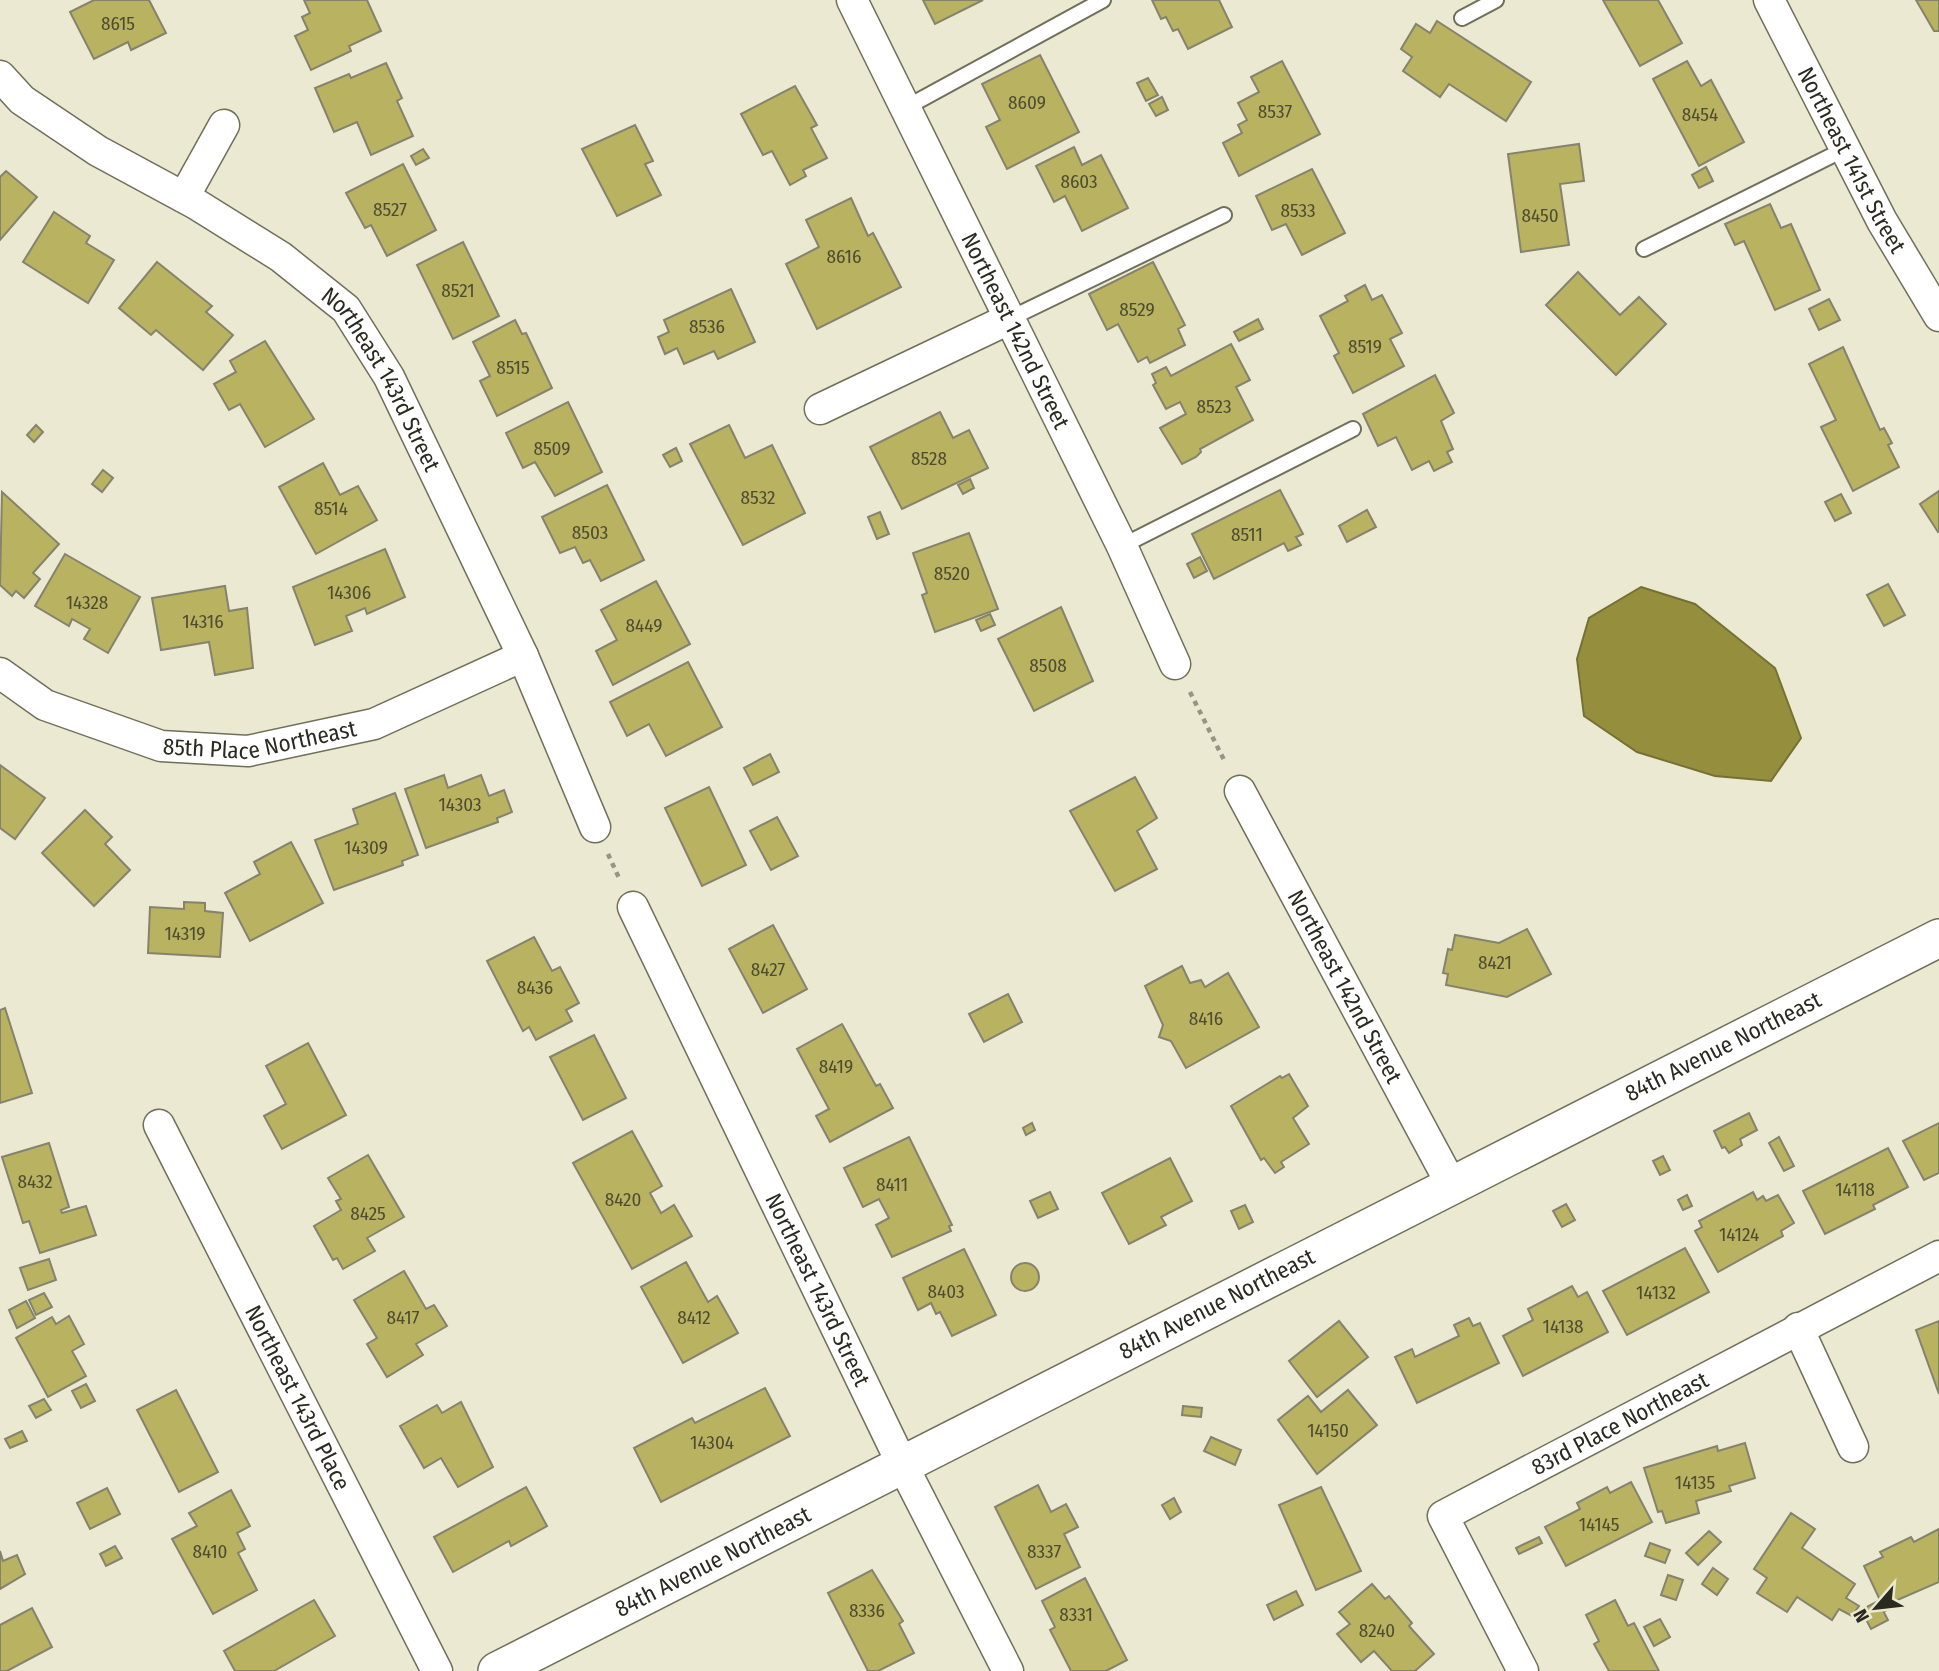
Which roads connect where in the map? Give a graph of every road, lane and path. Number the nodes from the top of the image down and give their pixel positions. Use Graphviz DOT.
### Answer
graph roads {
  1 [pos="852,0"];
  2 [pos="1103,0"];
  3 [pos="1496,0"];
  4 [pos="1769,0"];
  5 [pos="1462,18"];
  6 [pos="0,76"];
  7 [pos="906,107"];
  8 [pos="224,125"];
  9 [pos="1845,149"];
  10 [pos="184,197"];
  11 [pos="1224,215"];
  12 [pos="1644,249"];
  13 [pos="1939,316"];
  14 [pos="1009,319"];
  15 [pos="820,409"];
  16 [pos="1353,429"];
  17 [pos="1122,546"];
  18 [pos="523,656"];
  19 [pos="1175,664"];
  20 [pos="0,673"];
  21 [pos="1240,791"];
  22 [pos="596,827"];
  23 [pos="633,907"];
  24 [pos="1939,938"];
  25 [pos="159,1125"];
  26 [pos="1450,1182"];
  27 [pos="1939,1256"];
  28 [pos="1798,1328"];
  29 [pos="1853,1447"];
  30 [pos="903,1466"];
  31 [pos="437,1671"];
  32 [pos="498,1671"];
  33 [pos="1008,1671"];
  34 [pos="1523,1671"];
  1 -- 7 [label="street, Northeast 142nd Street"];
  2 -- 7 [label="lane"];
  3 -- 5 [label="lane"];
  4 -- 9 [label="street, Northeast 141st Street"];
  6 -- 10 [label="street, Northeast 143rd Street"];
  7 -- 14 [label="street, Northeast 142nd Street"];
  8 -- 10 [label="street"];
  9 -- 12 [label="lane"];
  9 -- 13 [label="street, Northeast 141st Street"];
  10 -- 18 [label="street, Northeast 143rd Street"];
  11 -- 14 [label="lane"];
  14 -- 15 [label="street"];
  14 -- 17 [label="street, Northeast 142nd Street"];
  16 -- 17 [label="lane"];
  17 -- 19 [label="street, Northeast 142nd Street"];
  18 -- 20 [label="street, 85th Place Northeast"];
  18 -- 22 [label="street, Northeast 143rd Street"];
  19 -- 21 [label="path"];
  21 -- 26 [label="street, Northeast 142nd Street"];
  22 -- 23 [label="path"];
  23 -- 30 [label="street, Northeast 143rd Street"];
  24 -- 26 [label="street, 84th Avenue Northeast"];
  25 -- 31 [label="street, Northeast 143rd Place"];
  26 -- 30 [label="street, 84th Avenue Northeast"];
  27 -- 28 [label="street, 83rd Place Northeast"];
  28 -- 29 [label="street"];
  28 -- 34 [label="street, 83rd Place Northeast"];
  30 -- 32 [label="street, 84th Avenue Northeast"];
  30 -- 33 [label="street, Northeast 143rd Street"];
}
